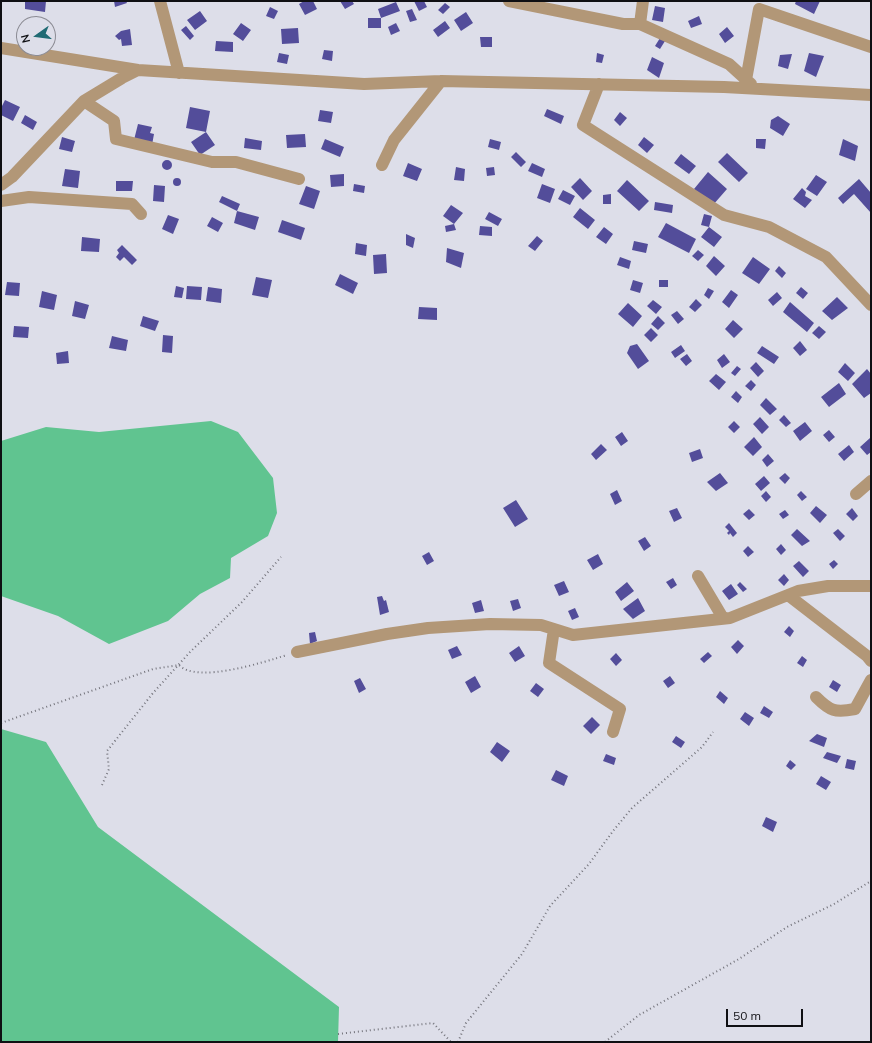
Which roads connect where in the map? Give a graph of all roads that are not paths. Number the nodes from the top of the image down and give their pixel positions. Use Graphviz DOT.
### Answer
graph roads {
  1 [pos="160,1"];
  2 [pos="509,1"];
  3 [pos="643,1"];
  4 [pos="640,24"];
  5 [pos="871,47"];
  6 [pos="1,48"];
  7 [pos="138,70"];
  8 [pos="179,73"];
  9 [pos="746,80"];
  10 [pos="442,81"];
  11 [pos="599,84"];
  12 [pos="756,88"];
  13 [pos="871,95"];
  14 [pos="84,101"];
  15 [pos="382,165"];
  16 [pos="299,179"];
  17 [pos="1,185"];
  18 [pos="1,201"];
  19 [pos="142,214"];
  20 [pos="871,305"];
  21 [pos="871,481"];
  22 [pos="856,494"];
  23 [pos="698,576"];
  24 [pos="871,586"];
  25 [pos="788,595"];
  26 [pos="723,618"];
  27 [pos="554,629"];
  28 [pos="297,652"];
  29 [pos="871,661"];
  30 [pos="871,680"];
  31 [pos="816,696"];
  32 [pos="613,732"];
  1 -- 8 [label="street"];
  2 -- 4 [label="street"];
  3 -- 4 [label="street"];
  4 -- 9 [label="street"];
  5 -- 9 [label="street"];
  6 -- 7 [label="street"];
  7 -- 8 [label="street"];
  7 -- 14 [label="street"];
  8 -- 10 [label="street"];
  9 -- 12 [label="street"];
  10 -- 11 [label="street"];
  10 -- 15 [label="street"];
  11 -- 12 [label="street"];
  11 -- 20 [label="street"];
  12 -- 13 [label="street"];
  14 -- 16 [label="street"];
  14 -- 17 [label="street"];
  18 -- 19 [label="street"];
  21 -- 22 [label="street"];
  23 -- 26 [label="street"];
  24 -- 25 [label="street"];
  25 -- 26 [label="street"];
  25 -- 29 [label="street"];
  26 -- 27 [label="street"];
  27 -- 28 [label="street"];
  27 -- 32 [label="street"];
  30 -- 31 [label="street"];
}
